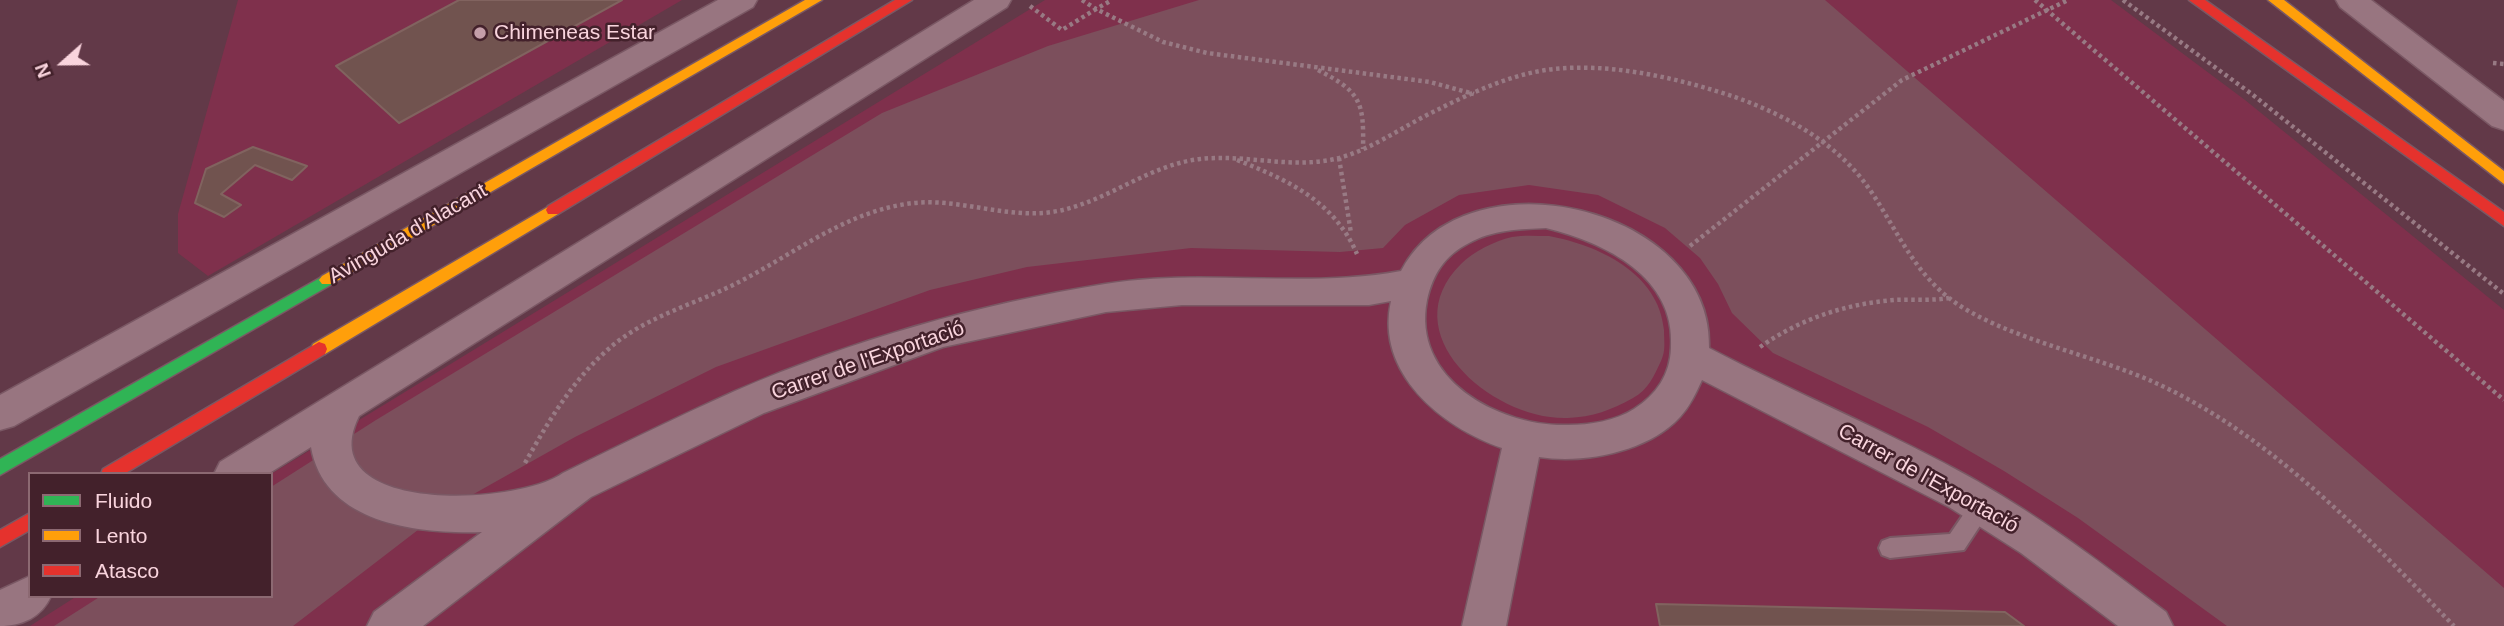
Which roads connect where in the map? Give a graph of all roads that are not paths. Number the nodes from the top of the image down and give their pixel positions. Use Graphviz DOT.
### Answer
graph roads {
  1 [pos="742,0"];
  2 [pos="816,0"];
  3 [pos="905,0"];
  4 [pos="996,0"];
  5 [pos="2196,0"];
  6 [pos="2275,0"];
  7 [pos="2351,0"];
  8 [pos="2364,100"];
  9 [pos="2504,118"];
  10 [pos="2504,179"];
  11 [pos="2504,208"];
  12 [pos="2504,220"];
  13 [pos="1410,284"];
  14 [pos="1691,356"];
  15 [pos="343,409"];
  16 [pos="0,414"];
  17 [pos="1522,440"];
  18 [pos="0,468"];
  19 [pos="112,472"];
  20 [pos="237,472"];
  21 [pos="562,496"];
  22 [pos="1982,506"];
  23 [pos="28,522"];
  24 [pos="0,539"];
  25 [pos="1890,548"];
  26 [pos="28,596"];
  27 [pos="0,613"];
  28 [pos="388,626"];
  29 [pos="1484,626"];
  30 [pos="2151,626"];
  1 -- 16 [label="street, Avinguda d'Alacant"];
  2 -- 18 [label="main road, Avinguda d'Alacant"];
  3 -- 19 [label="main road"];
  4 -- 15 [label="street"];
  5 -- 12 [label="main road"];
  6 -- 10 [label="main road"];
  7 -- 9 [label="street"];
  8 -- 11 [label="main road"];
  13 -- 14 [label="street"];
  13 -- 17 [label="street"];
  13 -- 21 [label="street, Carrer de l'Exportació"];
  14 -- 17 [label="street"];
  14 -- 22 [label="street, Carrer de l'Exportació"];
  15 -- 20 [label="street"];
  15 -- 21 [label="street"];
  17 -- 29 [label="street"];
  21 -- 28 [label="street, Carrer de l'Exportació"];
  22 -- 25 [label="lane"];
  22 -- 30 [label="street, Carrer de l'Exportació"];
  23 -- 24 [label="main road"];
  26 -- 27 [label="street"];
}
